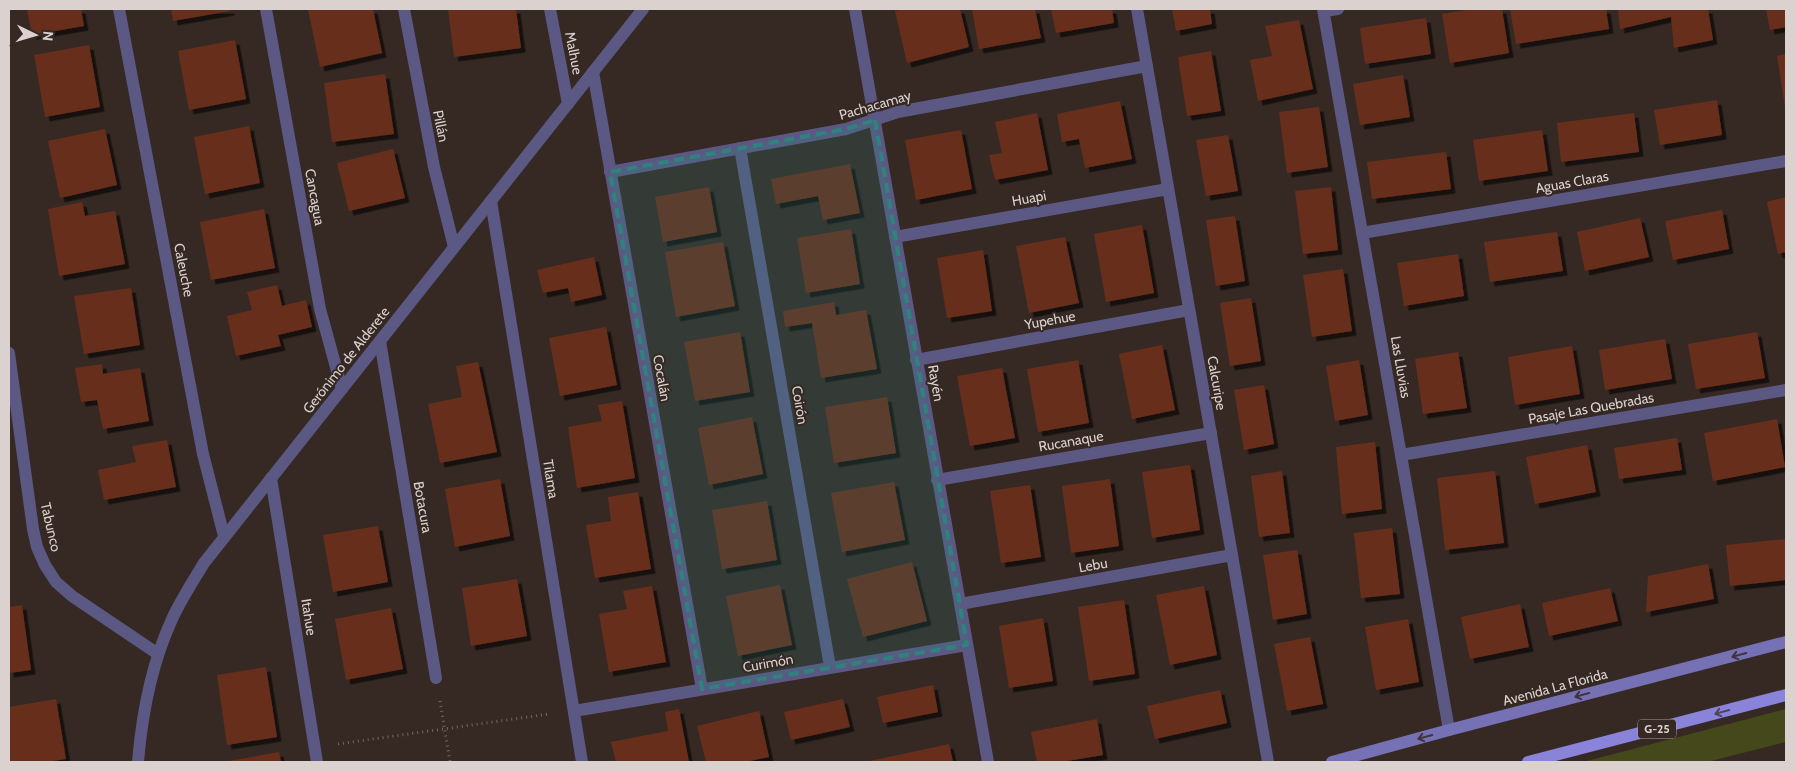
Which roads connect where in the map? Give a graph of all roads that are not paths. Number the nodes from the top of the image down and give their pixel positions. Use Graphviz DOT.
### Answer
graph roads {
  1 [pos="120,9"];
  2 [pos="266,9"];
  3 [pos="404,9"];
  4 [pos="550,9"];
  5 [pos="643,9"];
  6 [pos="855,9"];
  7 [pos="1137,9"];
  8 [pos="1338,9"];
  9 [pos="1324,10"];
  10 [pos="1147,66"];
  11 [pos="593,72"];
  12 [pos="568,104"];
  13 [pos="875,120"];
  14 [pos="740,148"];
  15 [pos="1786,161"];
  16 [pos="610,172"];
  17 [pos="1168,189"];
  18 [pos="491,201"];
  19 [pos="1362,233"];
  20 [pos="895,237"];
  21 [pos="454,248"];
  22 [pos="1189,310"];
  23 [pos="380,341"];
  24 [pos="9,353"];
  25 [pos="916,360"];
  26 [pos="342,389"];
  27 [pos="1786,390"];
  28 [pos="1211,433"];
  29 [pos="1401,455"];
  30 [pos="271,478"];
  31 [pos="937,480"];
  32 [pos="224,536"];
  33 [pos="1232,555"];
  34 [pos="960,604"];
  35 [pos="1786,642"];
  36 [pos="967,645"];
  37 [pos="158,654"];
  38 [pos="830,667"];
  39 [pos="436,678"];
  40 [pos="702,689"];
  41 [pos="1786,695"];
  42 [pos="574,711"];
  43 [pos="1449,730"];
  44 [pos="138,762"];
  45 [pos="317,762"];
  46 [pos="582,762"];
  47 [pos="988,762"];
  48 [pos="1268,762"];
  49 [pos="1332,762"];
  50 [pos="1528,762"];
  1 -- 32 [label="street, Caleuche"];
  2 -- 26 [label="street, Cancagua"];
  3 -- 21 [label="street, Pillán"];
  4 -- 12 [label="street, Malhue"];
  5 -- 11 [label="street, Gerónimo de Alderete"];
  6 -- 13 [label="street, Rayén"];
  7 -- 10 [label="street, Calcuripe"];
  8 -- 9 [label="street"];
  9 -- 19 [label="street, Las Lluvias"];
  10 -- 13 [label="street, Pachacamay"];
  10 -- 17 [label="street, Calcuripe"];
  11 -- 12 [label="street, Gerónimo de Alderete"];
  11 -- 16 [label="street, Cocalán"];
  12 -- 18 [label="street, Gerónimo de Alderete"];
  13 -- 14 [label="street, Pachacamay"];
  13 -- 20 [label="street, Rayén"];
  14 -- 16 [label="street, Pachacamay"];
  14 -- 38 [label="street, Coirón"];
  15 -- 19 [label="street, Aguas Claras"];
  16 -- 40 [label="street, Cocalán"];
  17 -- 20 [label="street, Huapi"];
  17 -- 22 [label="street, Calcuripe"];
  18 -- 21 [label="street, Gerónimo de Alderete"];
  18 -- 42 [label="street, Tilama"];
  19 -- 29 [label="street, Las Lluvias"];
  20 -- 25 [label="street, Rayén"];
  21 -- 23 [label="street, Gerónimo de Alderete"];
  22 -- 25 [label="street, Yupehue"];
  22 -- 28 [label="street, Calcuripe"];
  23 -- 26 [label="street, Gerónimo de Alderete"];
  23 -- 39 [label="street, Botacura"];
  24 -- 37 [label="street, Tabunco"];
  25 -- 31 [label="street, Rayén"];
  26 -- 30 [label="street, Gerónimo de Alderete"];
  27 -- 29 [label="street, Pasaje Las Quebradas"];
  28 -- 31 [label="street, Rucanaque"];
  28 -- 33 [label="street, Calcuripe"];
  29 -- 43 [label="street, Las Lluvias"];
  30 -- 32 [label="street, Gerónimo de Alderete"];
  30 -- 45 [label="street, Itahue"];
  31 -- 34 [label="street, Rayén"];
  32 -- 37 [label="street, Gerónimo de Alderete"];
  33 -- 34 [label="street, Lebu"];
  33 -- 48 [label="street, Calcuripe"];
  34 -- 36 [label="street, Rayén"];
  35 -- 43 [label="main road, Avenida La Florida, one-way"];
  36 -- 38 [label="street, Curimón"];
  36 -- 47 [label="street, Rayén"];
  37 -- 44 [label="street, Gerónimo de Alderete"];
  38 -- 40 [label="street, Curimón"];
  40 -- 42 [label="street, Curimón"];
  41 -- 50 [label="main road, G-25, one-way"];
  42 -- 46 [label="street, Tilama"];
  43 -- 49 [label="main road, Avenida La Florida, one-way"];
}
